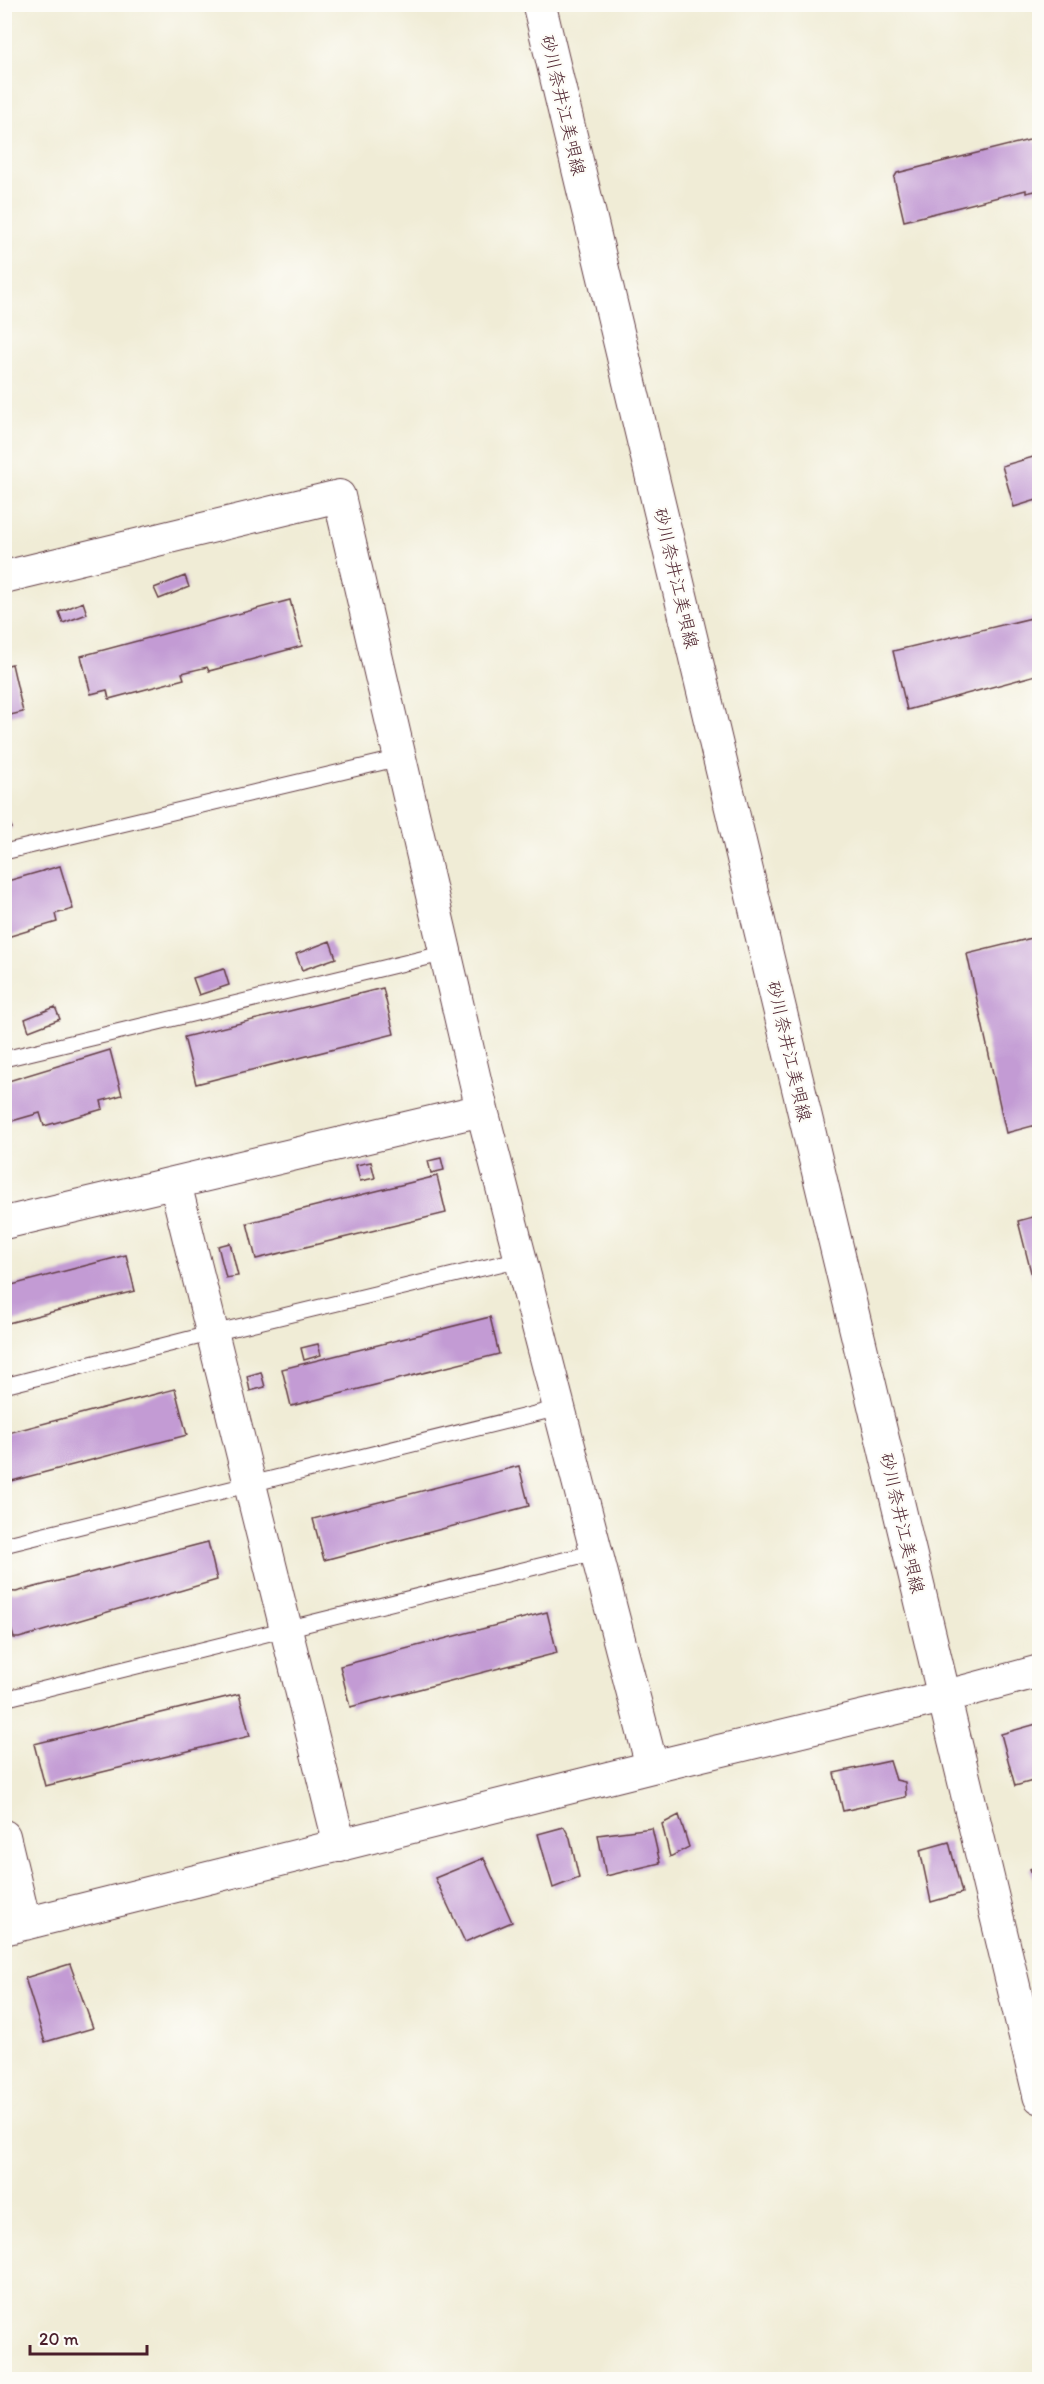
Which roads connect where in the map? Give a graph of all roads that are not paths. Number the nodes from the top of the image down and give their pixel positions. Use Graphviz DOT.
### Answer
graph roads {
  1 [pos="538,4"];
  2 [pos="4,577"];
  3 [pos="400,758"];
  4 [pos="4,852"];
  5 [pos="446,953"];
  6 [pos="4,1059"];
  7 [pos="482,1110"];
  8 [pos="175,1183"];
  9 [pos="4,1223"];
  10 [pos="520,1258"];
  11 [pos="213,1333"];
  12 [pos="4,1386"];
  13 [pos="559,1408"];
  14 [pos="249,1484"];
  15 [pos="4,1545"];
  16 [pos="596,1552"];
  17 [pos="286,1629"];
  18 [pos="1040,1671"];
  19 [pos="944,1697"];
  20 [pos="4,1699"];
  21 [pos="652,1767"];
  22 [pos="4,1836"];
  23 [pos="340,1846"];
  24 [pos="15,1927"];
  25 [pos="1040,2097"];
  1 -- 19 [label="main road, 砂川奈井江美唄線"];
  2 -- 3 [label="street"];
  3 -- 4 [label="lane"];
  3 -- 5 [label="street"];
  5 -- 6 [label="lane"];
  5 -- 7 [label="street"];
  7 -- 8 [label="street"];
  7 -- 10 [label="street"];
  8 -- 9 [label="street"];
  8 -- 11 [label="street"];
  10 -- 11 [label="lane"];
  10 -- 13 [label="street"];
  11 -- 12 [label="lane"];
  11 -- 14 [label="street"];
  13 -- 14 [label="lane"];
  13 -- 16 [label="street"];
  14 -- 15 [label="lane"];
  14 -- 17 [label="street"];
  16 -- 17 [label="lane"];
  16 -- 21 [label="street"];
  17 -- 20 [label="lane"];
  17 -- 23 [label="street"];
  18 -- 19 [label="street"];
  19 -- 21 [label="street"];
  19 -- 25 [label="main road, 砂川奈井江美唄線"];
  21 -- 23 [label="street"];
  22 -- 24 [label="street"];
  23 -- 24 [label="street"];
}
